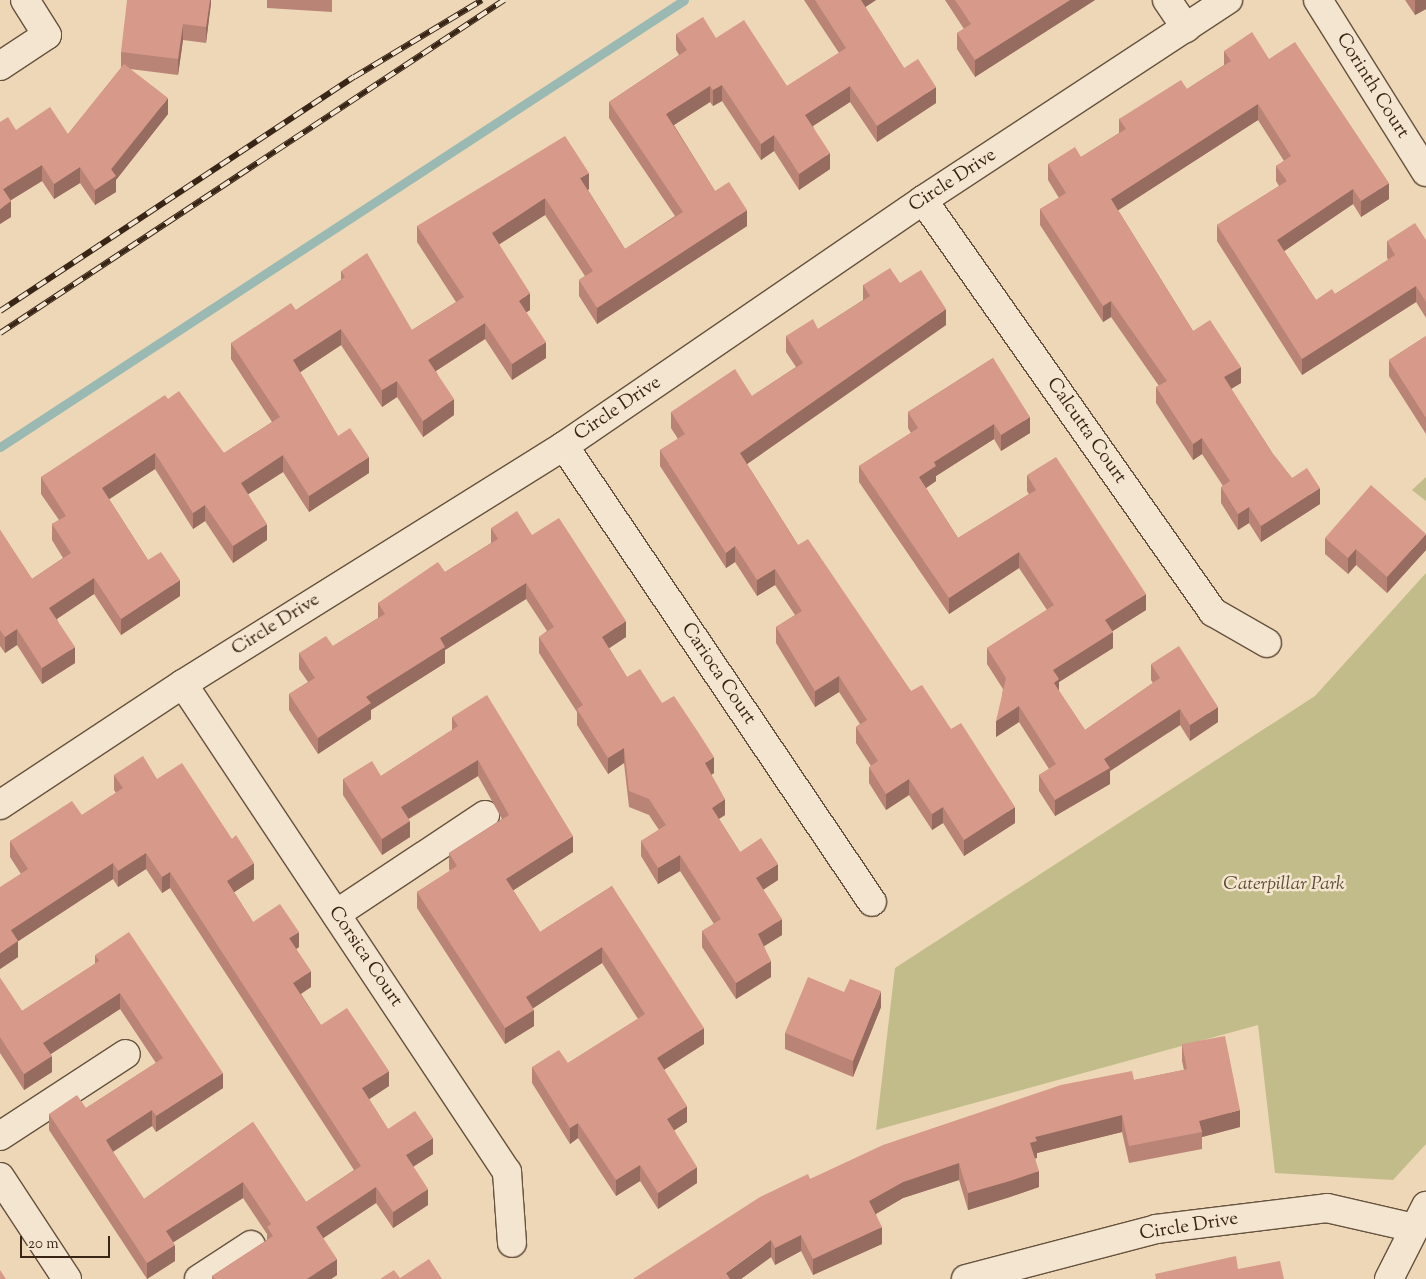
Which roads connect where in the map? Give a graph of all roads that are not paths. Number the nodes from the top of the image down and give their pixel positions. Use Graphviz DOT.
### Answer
graph roads {
  1 [pos="24,0"];
  2 [pos="1167,0"];
  3 [pos="1228,0"];
  4 [pos="1318,0"];
  5 [pos="1186,28"];
  6 [pos="0,66"];
  7 [pos="1426,172"];
  8 [pos="924,200"];
  9 [pos="564,446"];
  10 [pos="1267,642"];
  11 [pos="182,684"];
  12 [pos="0,805"];
  13 [pos="485,815"];
  14 [pos="872,902"];
  15 [pos="336,914"];
  16 [pos="126,1054"];
  17 [pos="0,1136"];
  18 [pos="0,1177"];
  19 [pos="1420,1217"];
  20 [pos="512,1243"];
  21 [pos="250,1245"];
  22 [pos="67,1279"];
  23 [pos="199,1279"];
  24 [pos="966,1279"];
  25 [pos="1389,1279"];
  1 -- 6 [label="street"];
  2 -- 5 [label="street"];
  3 -- 5 [label="street, Circle Drive"];
  4 -- 7 [label="street, Corinth Court"];
  5 -- 8 [label="street, Circle Drive"];
  8 -- 9 [label="street, Circle Drive"];
  8 -- 10 [label="street, Calcutta Court"];
  9 -- 11 [label="street, Circle Drive"];
  9 -- 14 [label="street, Carioca Court"];
  11 -- 12 [label="street, Circle Drive"];
  11 -- 15 [label="street, Corsica Court"];
  13 -- 15 [label="street"];
  15 -- 20 [label="street, Corsica Court"];
  16 -- 17 [label="street"];
  18 -- 22 [label="street"];
  19 -- 24 [label="street, Circle Drive"];
  19 -- 25 [label="street, Circle Drive"];
  21 -- 23 [label="street"];
}
